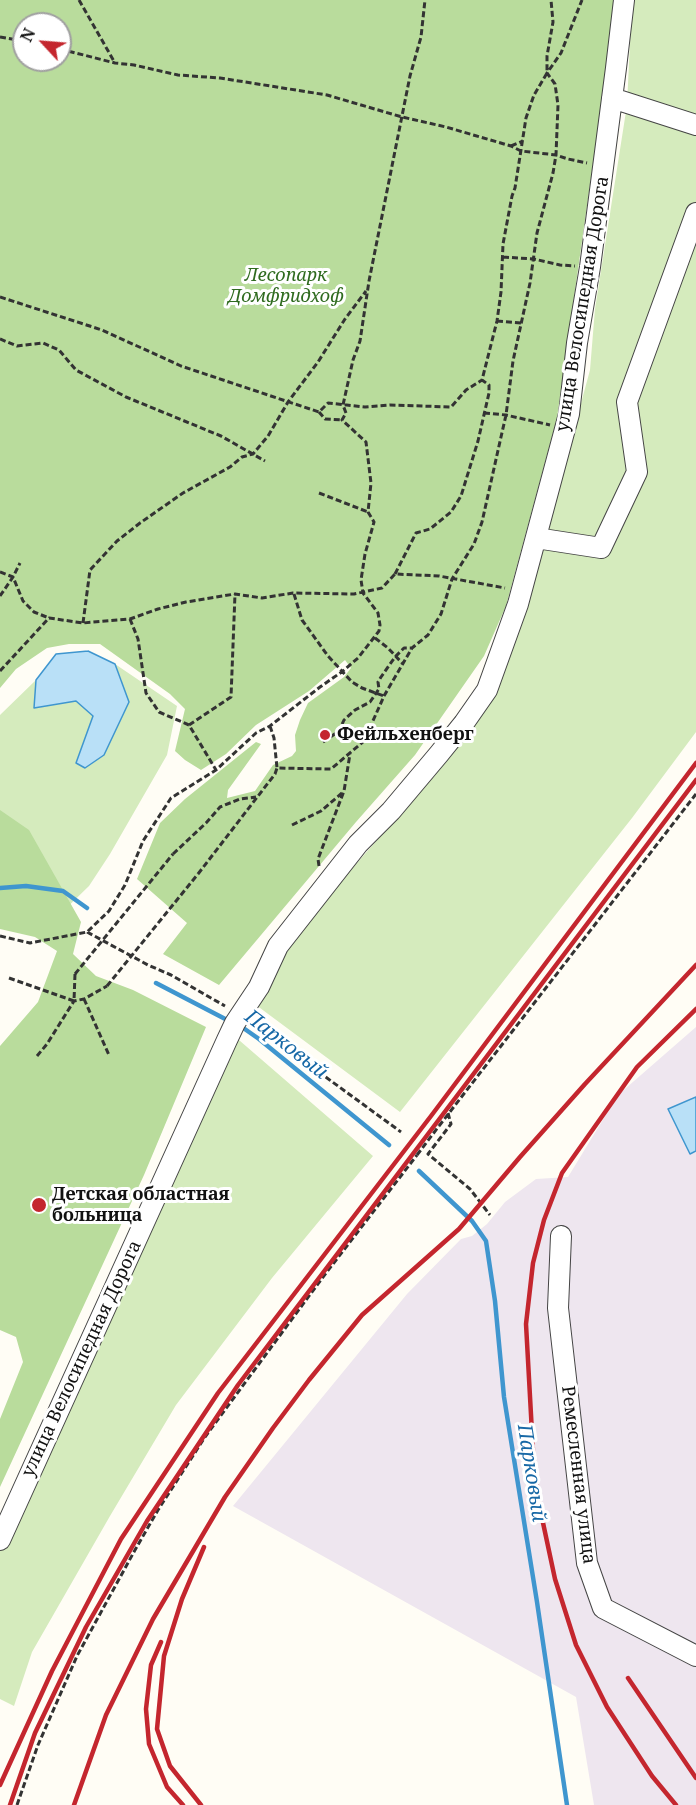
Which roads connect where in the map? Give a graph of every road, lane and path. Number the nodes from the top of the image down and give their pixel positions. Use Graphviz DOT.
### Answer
graph roads {
  1 [pos="79,0"];
  2 [pos="425,0"];
  3 [pos="551,0"];
  4 [pos="582,0"];
  5 [pos="624,0"];
  6 [pos="72,52"];
  7 [pos="115,63"];
  8 [pos="547,73"];
  9 [pos="612,98"];
  10 [pos="402,117"];
  11 [pos="696,125"];
  12 [pos="523,141"];
  13 [pos="511,146"];
  14 [pos="521,151"];
  15 [pos="556,155"];
  16 [pos="604,166"];
  17 [pos="696,213"];
  18 [pos="503,258"];
  19 [pos="534,259"];
  20 [pos="590,267"];
  21 [pos="367,290"];
  22 [pos="0,297"];
  23 [pos="497,321"];
  24 [pos="522,323"];
  25 [pos="0,339"];
  26 [pos="482,380"];
  27 [pos="288,402"];
  28 [pos="343,405"];
  29 [pos="320,412"];
  30 [pos="484,412"];
  31 [pos="506,415"];
  32 [pos="342,420"];
  33 [pos="565,430"];
  34 [pos="253,454"];
  35 [pos="265,461"];
  36 [pos="319,493"];
  37 [pos="368,512"];
  38 [pos="536,538"];
  39 [pos="20,563"];
  40 [pos="0,572"];
  41 [pos="395,574"];
  42 [pos="13,577"];
  43 [pos="452,579"];
  44 [pos="522,590"];
  45 [pos="293,593"];
  46 [pos="363,593"];
  47 [pos="235,594"];
  48 [pos="0,597"];
  49 [pos="49,618"];
  50 [pos="130,619"];
  51 [pos="83,623"];
  52 [pos="375,639"];
  53 [pos="412,648"];
  54 [pos="395,657"];
  55 [pos="403,664"];
  56 [pos="0,671"];
  57 [pos="343,671"];
  58 [pos="378,693"];
  59 [pos="384,696"];
  60 [pos="189,725"];
  61 [pos="270,726"];
  62 [pos="323,742"];
  63 [pos="350,753"];
  64 [pos="277,768"];
  65 [pos="216,770"];
  66 [pos="344,791"];
  67 [pos="696,794"];
  68 [pos="256,797"];
  69 [pos="292,825"];
  70 [pos="322,888"];
  71 [pos="87,932"];
  72 [pos="0,936"];
  73 [pos="9,978"];
  74 [pos="84,999"];
  75 [pos="74,1000"];
  76 [pos="235,1026"];
  77 [pos="109,1055"];
  78 [pos="37,1056"];
  79 [pos="447,1115"];
  80 [pos="401,1132"];
  81 [pos="490,1215"];
  82 [pos="561,1236"];
  83 [pos="0,1540"];
  84 [pos="696,1656"];
  85 [pos="17,1805"];
  1 -- 7 [label="path"];
  2 -- 10 [label="path"];
  3 -- 8 [label="path"];
  4 -- 8 [label="path"];
  5 -- 9 [label="street, улица Велосипедная Дорога"];
  6 -- 7 [label="path"];
  7 -- 10 [label="path"];
  8 -- 12 [label="path"];
  8 -- 15 [label="path"];
  9 -- 11 [label="street"];
  9 -- 16 [label="street, улица Велосипедная Дорога"];
  10 -- 13 [label="path"];
  10 -- 21 [label="path"];
  12 -- 13 [label="path"];
  12 -- 14 [label="path"];
  13 -- 14 [label="path"];
  14 -- 15 [label="path"];
  14 -- 18 [label="path"];
  15 -- 16 [label="path"];
  15 -- 19 [label="path"];
  16 -- 20 [label="street, улица Велосипедная Дорога"];
  17 -- 38 [label="street"];
  18 -- 19 [label="path"];
  18 -- 23 [label="path"];
  19 -- 20 [label="path"];
  19 -- 24 [label="path"];
  20 -- 33 [label="street, улица Велосипедная Дорога"];
  21 -- 27 [label="path"];
  21 -- 28 [label="path"];
  22 -- 27 [label="path"];
  23 -- 24 [label="path"];
  23 -- 26 [label="path"];
  24 -- 31 [label="path"];
  25 -- 34 [label="path"];
  26 -- 28 [label="path"];
  26 -- 30 [label="path"];
  27 -- 29 [label="path"];
  27 -- 34 [label="path"];
  28 -- 29 [label="path"];
  28 -- 32 [label="path"];
  29 -- 32 [label="path"];
  30 -- 31 [label="path"];
  30 -- 41 [label="path"];
  31 -- 33 [label="path"];
  31 -- 43 [label="path"];
  32 -- 37 [label="path"];
  33 -- 38 [label="street, улица Велосипедная Дорога"];
  34 -- 35 [label="path"];
  34 -- 51 [label="path"];
  36 -- 37 [label="path"];
  37 -- 46 [label="path"];
  38 -- 44 [label="street, улица Велосипедная Дорога"];
  39 -- 42 [label="path"];
  40 -- 42 [label="path"];
  41 -- 43 [label="path"];
  41 -- 46 [label="path"];
  42 -- 48 [label="path"];
  42 -- 49 [label="path"];
  43 -- 44 [label="path"];
  43 -- 53 [label="path"];
  44 -- 70 [label="street, улица Велосипедная Дорога"];
  45 -- 46 [label="path"];
  45 -- 47 [label="path"];
  45 -- 57 [label="path"];
  46 -- 52 [label="path"];
  47 -- 50 [label="path"];
  47 -- 60 [label="path"];
  49 -- 51 [label="path"];
  49 -- 56 [label="path"];
  50 -- 51 [label="path"];
  50 -- 60 [label="path"];
  52 -- 54 [label="path"];
  52 -- 57 [label="path"];
  53 -- 54 [label="path"];
  53 -- 55 [label="path"];
  54 -- 55 [label="path"];
  54 -- 58 [label="path"];
  55 -- 59 [label="path"];
  57 -- 58 [label="path"];
  57 -- 61 [label="path"];
  58 -- 59 [label="path"];
  58 -- 62 [label="path"];
  59 -- 63 [label="path"];
  60 -- 65 [label="path"];
  61 -- 64 [label="path"];
  61 -- 65 [label="path"];
  63 -- 64 [label="path"];
  63 -- 66 [label="path"];
  64 -- 68 [label="path"];
  65 -- 71 [label="path"];
  66 -- 69 [label="path"];
  66 -- 70 [label="path"];
  67 -- 79 [label="path"];
  68 -- 74 [label="path, bridge"];
  68 -- 75 [label="path, bridge"];
  70 -- 76 [label="street, улица Велосипедная Дорога"];
  71 -- 72 [label="path"];
  71 -- 76 [label="path"];
  73 -- 75 [label="path"];
  74 -- 75 [label="path"];
  74 -- 77 [label="path"];
  75 -- 78 [label="path"];
  76 -- 80 [label="path"];
  76 -- 83 [label="street, улица Велосипедная Дорога"];
  79 -- 81 [label="path"];
  79 -- 85 [label="path, bridge"];
  82 -- 84 [label="street, Ремесленная улица"];
}
